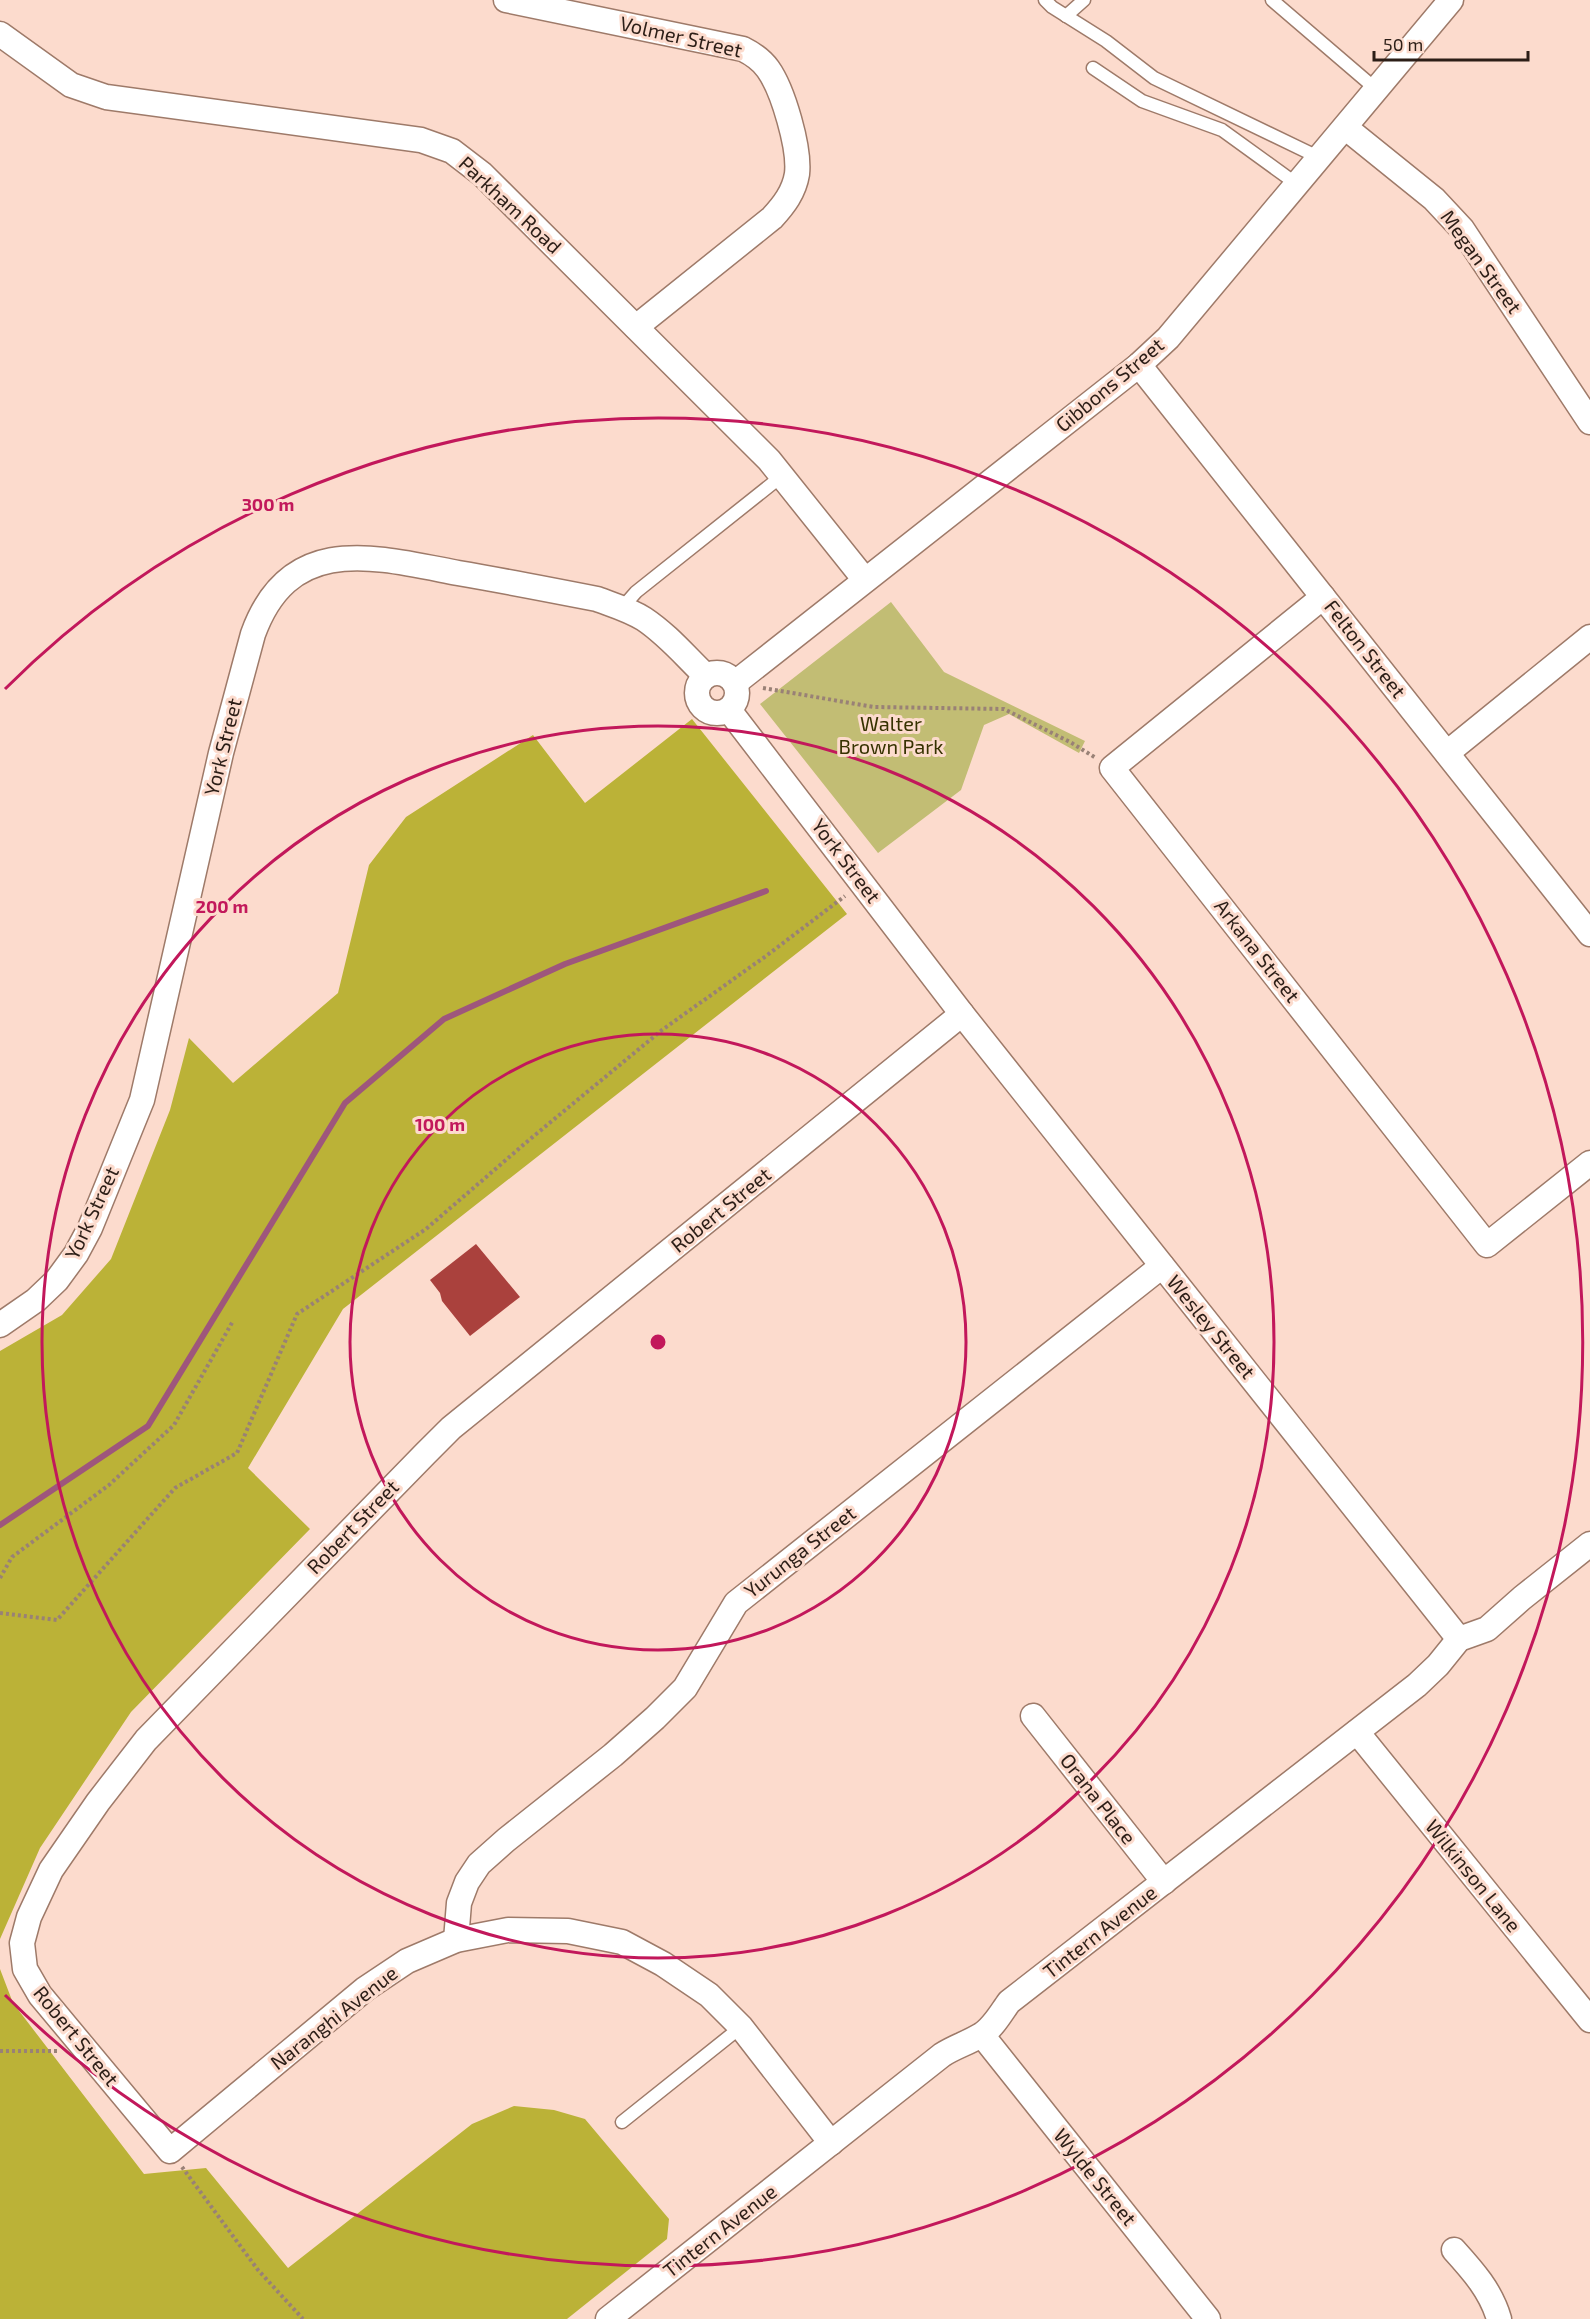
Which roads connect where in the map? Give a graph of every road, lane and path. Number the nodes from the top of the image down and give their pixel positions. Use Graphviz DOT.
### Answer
graph roads {
  1 [pos="506,0"];
  2 [pos="1045,0"];
  3 [pos="1084,0"];
  4 [pos="1272,0"];
  5 [pos="1451,0"];
  6 [pos="1066,16"];
  7 [pos="0,34"];
  8 [pos="1093,68"];
  9 [pos="1377,90"];
  10 [pos="1346,128"];
  11 [pos="1320,158"];
  12 [pos="1298,185"];
  13 [pos="636,327"];
  14 [pos="1139,365"];
  15 [pos="1590,422"];
  16 [pos="783,475"];
  17 [pos="865,580"];
  18 [pos="1323,597"];
  19 [pos="622,608"];
  20 [pos="1590,637"];
  21 [pos="706,676"];
  22 [pos="742,678"];
  23 [pos="729,710"];
  24 [pos="1447,753"];
  25 [pos="1112,768"];
  26 [pos="863,883"];
  27 [pos="1590,934"];
  28 [pos="962,1014"];
  29 [pos="1590,1163"];
  30 [pos="1162,1266"];
  31 [pos="233,1322"];
  32 [pos="0,1325"];
  33 [pos="1590,1544"];
  34 [pos="0,1578"];
  35 [pos="0,1613"];
  36 [pos="1459,1639"];
  37 [pos="1033,1716"];
  38 [pos="1357,1732"];
  39 [pos="1164,1882"];
  40 [pos="456,1940"];
  41 [pos="1590,2020"];
  42 [pos="741,2027"];
  43 [pos="982,2035"];
  44 [pos="0,2050"];
  45 [pos="86,2051"];
  46 [pos="622,2122"];
  47 [pos="831,2143"];
  48 [pos="170,2151"];
  49 [pos="1454,2250"];
  50 [pos="303,2319"];
  51 [pos="608,2319"];
  52 [pos="1208,2319"];
  53 [pos="1499,2319"];
  1 -- 13 [label="street, Volmer Street"];
  2 -- 6 [label="lane"];
  3 -- 6 [label="lane"];
  4 -- 9 [label="lane"];
  5 -- 9 [label="street, Gibbons Street"];
  6 -- 11 [label="lane"];
  7 -- 13 [label="street, Parkham Road"];
  8 -- 12 [label="lane"];
  9 -- 10 [label="street, Gibbons Street"];
  10 -- 11 [label="street, Gibbons Street"];
  10 -- 15 [label="street, Megan Street"];
  11 -- 12 [label="street, Gibbons Street"];
  12 -- 14 [label="street, Gibbons Street"];
  13 -- 16 [label="street, Parkham Road"];
  14 -- 17 [label="street, Gibbons Street"];
  14 -- 18 [label="street, Felton Street"];
  16 -- 17 [label="street, Parkham Road"];
  16 -- 19 [label="lane"];
  17 -- 22 [label="street, Gibbons Street"];
  18 -- 24 [label="street, Felton Street"];
  18 -- 25 [label="street"];
  19 -- 21 [label="street, York Street"];
  19 -- 32 [label="street, York Street"];
  20 -- 24 [label="street"];
  21 -- 22 [label="street"];
  21 -- 23 [label="street"];
  22 -- 23 [label="street"];
  22 -- 25 [label="path"];
  23 -- 26 [label="street, York Street"];
  24 -- 27 [label="street, Felton Street"];
  25 -- 29 [label="street, Arkana Street"];
  26 -- 28 [label="street, York Street"];
  26 -- 35 [label="path"];
  28 -- 30 [label="street, Wesley Street"];
  28 -- 45 [label="street, Robert Street"];
  30 -- 36 [label="street, Wesley Street"];
  30 -- 40 [label="street, Yurunga Street"];
  31 -- 34 [label="path"];
  33 -- 36 [label="street, Tintern Avenue"];
  36 -- 38 [label="street, Tintern Avenue"];
  37 -- 39 [label="street, Orana Place"];
  38 -- 39 [label="street, Tintern Avenue"];
  38 -- 41 [label="street, Wilkinson Lane"];
  39 -- 43 [label="street, Tintern Avenue"];
  40 -- 42 [label="street, Naranghi Avenue"];
  40 -- 48 [label="street, Naranghi Avenue"];
  42 -- 46 [label="lane"];
  42 -- 47 [label="street, Naranghi Avenue"];
  43 -- 47 [label="street, Tintern Avenue"];
  43 -- 52 [label="street, Wylde Street"];
  44 -- 45 [label="path"];
  45 -- 48 [label="street, Robert Street"];
  47 -- 51 [label="street, Tintern Avenue"];
  48 -- 50 [label="path"];
  49 -- 53 [label="street"];
}
